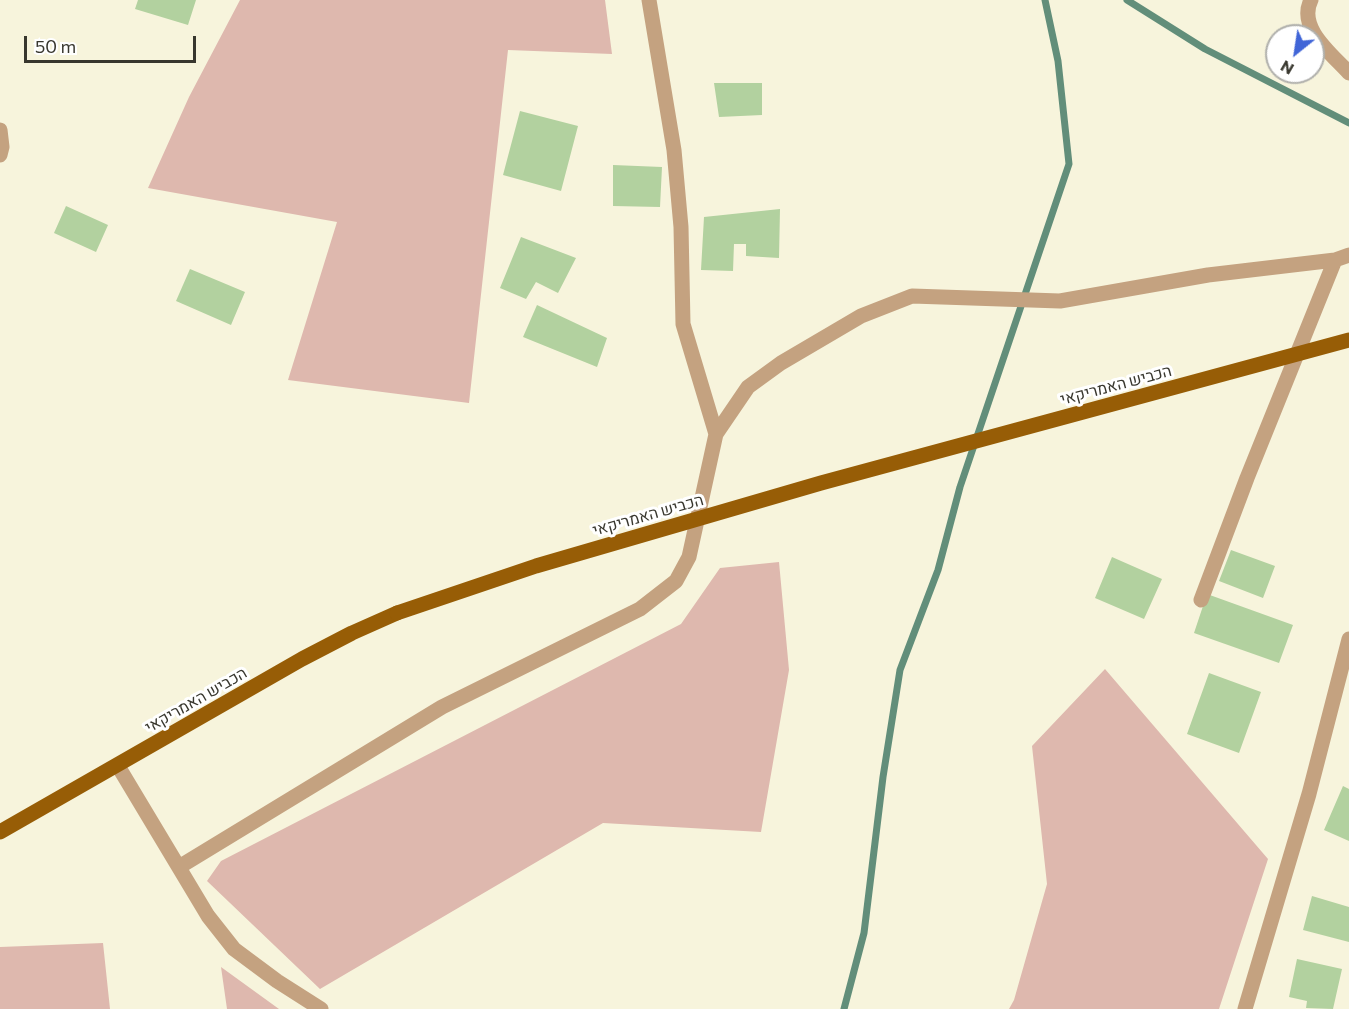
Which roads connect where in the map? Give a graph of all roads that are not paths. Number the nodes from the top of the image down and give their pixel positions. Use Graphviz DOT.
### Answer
graph roads {
  1 [pos="649,0"];
  2 [pos="1311,0"];
  3 [pos="1349,73"];
  4 [pos="0,130"];
  5 [pos="0,155"];
  6 [pos="1342,257"];
  7 [pos="1349,340"];
  8 [pos="717,434"];
  9 [pos="1201,600"];
  10 [pos="1349,639"];
  11 [pos="118,766"];
  12 [pos="0,832"];
  13 [pos="178,867"];
  14 [pos="321,1009"];
  15 [pos="1245,1009"];
  1 -- 8 [label="street"];
  2 -- 3 [label="street"];
  4 -- 5 [label="street"];
  6 -- 8 [label="street"];
  6 -- 9 [label="street"];
  7 -- 11 [label="main road, הכביש האמריקאי, bridge"];
  8 -- 13 [label="street"];
  10 -- 15 [label="street"];
  11 -- 12 [label="main road, הכביש האמריקאי"];
  11 -- 13 [label="street"];
  13 -- 14 [label="street"];
}
